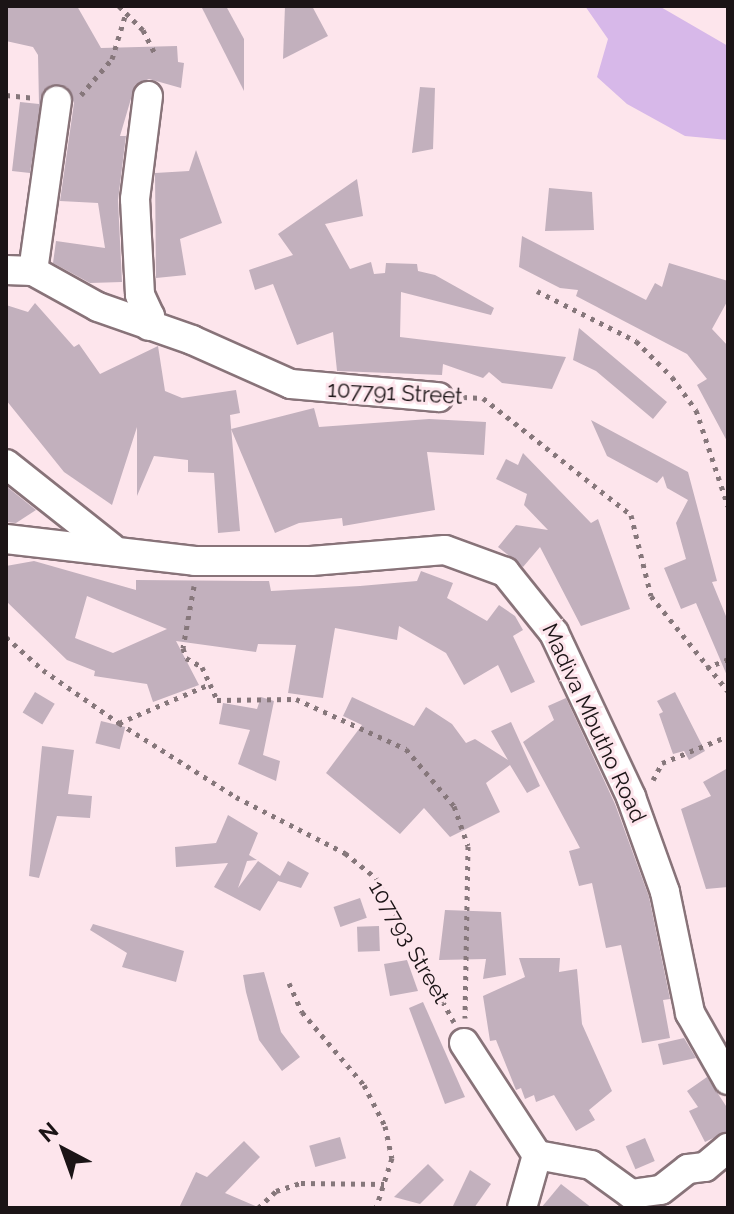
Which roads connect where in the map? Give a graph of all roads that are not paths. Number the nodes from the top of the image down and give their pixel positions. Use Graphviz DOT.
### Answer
graph roads {
  1 [pos="148,96"];
  2 [pos="57,101"];
  3 [pos="20,271"];
  4 [pos="149,326"];
  5 [pos="438,397"];
  6 [pos="6,464"];
  7 [pos="6,539"];
  8 [pos="112,548"];
  9 [pos="464,1043"];
  10 [pos="728,1080"];
  11 [pos="728,1148"];
  12 [pos="537,1155"];
  13 [pos="522,1208"];
  1 -- 4 [label="street"];
  2 -- 3 [label="street, 107791 Street"];
  3 -- 4 [label="street, 107791 Street"];
  4 -- 5 [label="street, 107791 Street"];
  6 -- 8 [label="street, Madiva Mbutho Road"];
  7 -- 8 [label="street, Madiva Mbutho Road"];
  8 -- 10 [label="street, Madiva Mbutho Road"];
  9 -- 12 [label="street"];
  11 -- 12 [label="street"];
  12 -- 13 [label="street"];
}
